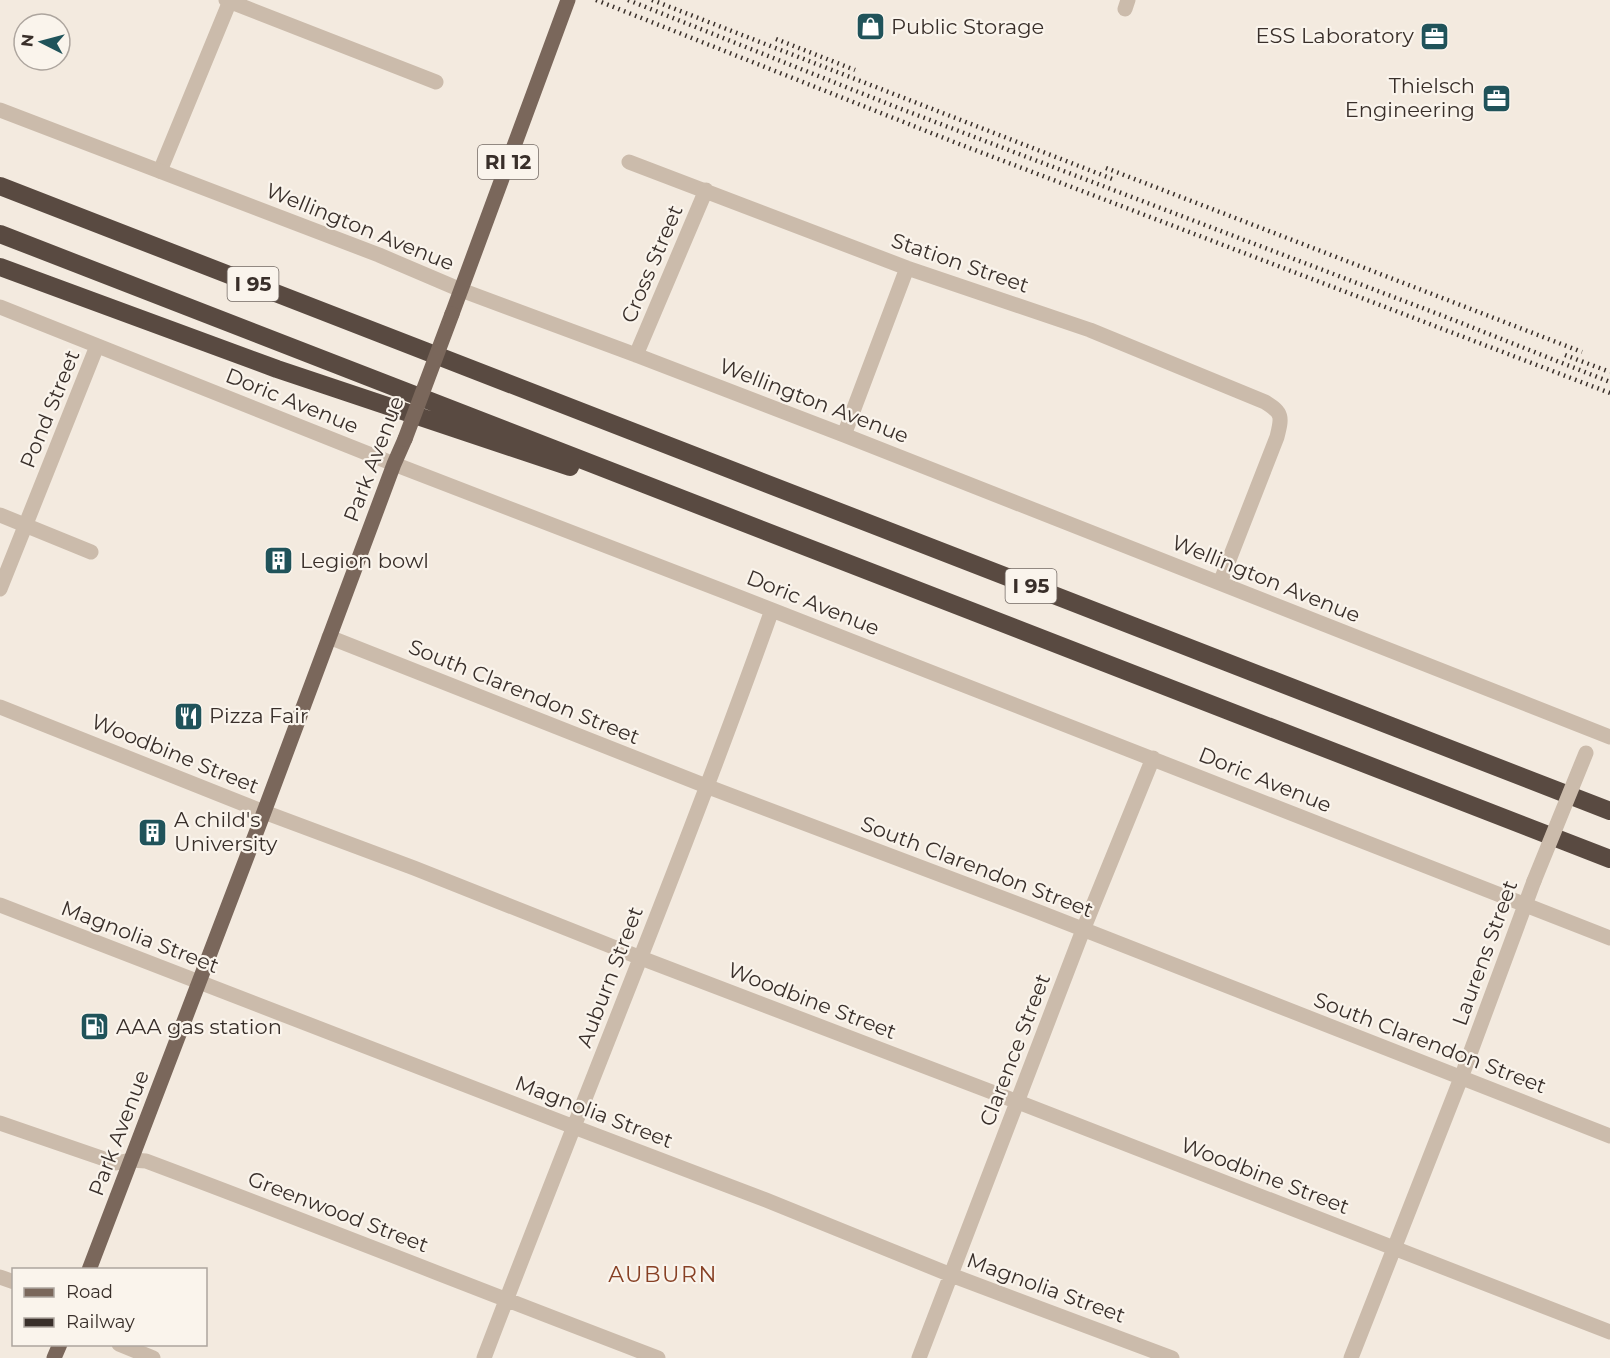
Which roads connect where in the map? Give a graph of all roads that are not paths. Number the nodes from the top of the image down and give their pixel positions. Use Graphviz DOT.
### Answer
graph roads {
  1 [pos="568,0"];
  2 [pos="228,1"];
  3 [pos="436,82"];
  4 [pos="0,110"];
  5 [pos="629,162"];
  6 [pos="160,171"];
  7 [pos="0,176"];
  8 [pos="0,186"];
  9 [pos="706,190"];
  10 [pos="54,207"];
  11 [pos="0,234"];
  12 [pos="907,268"];
  13 [pos="0,269"];
  14 [pos="461,290"];
  15 [pos="0,307"];
  16 [pos="97,345"];
  17 [pos="636,355"];
  18 [pos="843,435"];
  19 [pos="394,464"];
  20 [pos="0,515"];
  21 [pos="26,526"];
  22 [pos="805,546"];
  23 [pos="91,552"];
  24 [pos="1220,583"];
  25 [pos="0,589"];
  26 [pos="772,610"];
  27 [pos="329,638"];
  28 [pos="0,706"];
  29 [pos="1595,732"];
  30 [pos="1610,737"];
  31 [pos="1152,758"];
  32 [pos="706,786"];
  33 [pos="1610,811"];
  34 [pos="264,812"];
  35 [pos="1610,860"];
  36 [pos="0,904"];
  37 [pos="1525,905"];
  38 [pos="1083,930"];
  39 [pos="1610,938"];
  40 [pos="641,958"];
  41 [pos="199,982"];
  42 [pos="1461,1078"];
  43 [pos="1018,1102"];
  44 [pos="0,1123"];
  45 [pos="574,1127"];
  46 [pos="1610,1136"];
  47 [pos="131,1160"];
  48 [pos="1394,1249"];
  49 [pos="89,1268"];
  50 [pos="951,1275"];
  51 [pos="506,1300"];
  52 [pos="1610,1332"];
  53 [pos="123,1346"];
  54 [pos="153,1358"];
  55 [pos="484,1358"];
  56 [pos="658,1358"];
  57 [pos="919,1358"];
  58 [pos="1172,1358"];
  59 [pos="1352,1358"];
  1 -- 14 [label="main road, Park Avenue / RI 12"];
  2 -- 3 [label="street"];
  2 -- 6 [label="street"];
  4 -- 6 [label="street, Wellington Avenue"];
  5 -- 9 [label="street, Station Street"];
  6 -- 14 [label="street, Wellington Avenue"];
  7 -- 10 [label="highway"];
  8 -- 10 [label="highway, I 95"];
  9 -- 12 [label="street, Station Street"];
  9 -- 17 [label="street, Cross Street"];
  10 -- 33 [label="highway, I 95"];
  11 -- 22 [label="highway, I 95"];
  12 -- 18 [label="street"];
  12 -- 24 [label="street, Station Street"];
  13 -- 22 [label="highway"];
  14 -- 17 [label="street, Wellington Avenue"];
  14 -- 19 [label="main road, Park Avenue / RI 12, bridge"];
  15 -- 16 [label="street, Doric Avenue"];
  16 -- 19 [label="street, Doric Avenue"];
  16 -- 21 [label="street, Pond Street"];
  17 -- 18 [label="street, Wellington Avenue"];
  18 -- 24 [label="street, Wellington Avenue"];
  19 -- 26 [label="street, Doric Avenue"];
  19 -- 27 [label="main road, Park Avenue / RI 12"];
  20 -- 21 [label="street"];
  21 -- 23 [label="street"];
  21 -- 25 [label="street, Pond Street"];
  22 -- 35 [label="highway, I 95"];
  24 -- 29 [label="street, Wellington Avenue"];
  26 -- 31 [label="street, Doric Avenue"];
  26 -- 32 [label="street, Auburn Street"];
  27 -- 32 [label="street, South Clarendon Street"];
  27 -- 34 [label="main road, Park Avenue / RI 12"];
  28 -- 34 [label="street, Woodbine Street"];
  29 -- 30 [label="street, Wellington Avenue"];
  29 -- 37 [label="street, Laurens Street, bridge"];
  31 -- 37 [label="street, Doric Avenue"];
  31 -- 38 [label="street, Clarence Street"];
  32 -- 38 [label="street, South Clarendon Street"];
  32 -- 40 [label="street, Auburn Street"];
  34 -- 40 [label="street, Woodbine Street"];
  34 -- 41 [label="main road, Park Avenue / RI 12"];
  36 -- 41 [label="street, Magnolia Street"];
  37 -- 39 [label="street, Doric Avenue"];
  37 -- 42 [label="street, Laurens Street"];
  38 -- 42 [label="street, South Clarendon Street"];
  38 -- 43 [label="street, Clarence Street"];
  40 -- 43 [label="street, Woodbine Street"];
  40 -- 45 [label="street, Auburn Street"];
  41 -- 45 [label="street, Magnolia Street"];
  41 -- 47 [label="main road, Park Avenue / RI 12"];
  42 -- 46 [label="street, South Clarendon Street"];
  42 -- 48 [label="street, Laurens Street"];
  43 -- 48 [label="street, Woodbine Street"];
  43 -- 50 [label="street, Clarence Street"];
  44 -- 47 [label="street, Greenwood Street"];
  45 -- 50 [label="street, Magnolia Street"];
  45 -- 51 [label="street, Auburn Street"];
  47 -- 49 [label="main road, Park Avenue / RI 12"];
  47 -- 51 [label="street, Greenwood Street"];
  48 -- 52 [label="street, Woodbine Street"];
  48 -- 59 [label="street, Laurens Street"];
  50 -- 57 [label="street, Clarence Street"];
  50 -- 58 [label="street, Magnolia Street"];
  51 -- 55 [label="street, Auburn Street"];
  51 -- 56 [label="street, Greenwood Street"];
  53 -- 54 [label="street"];
}
